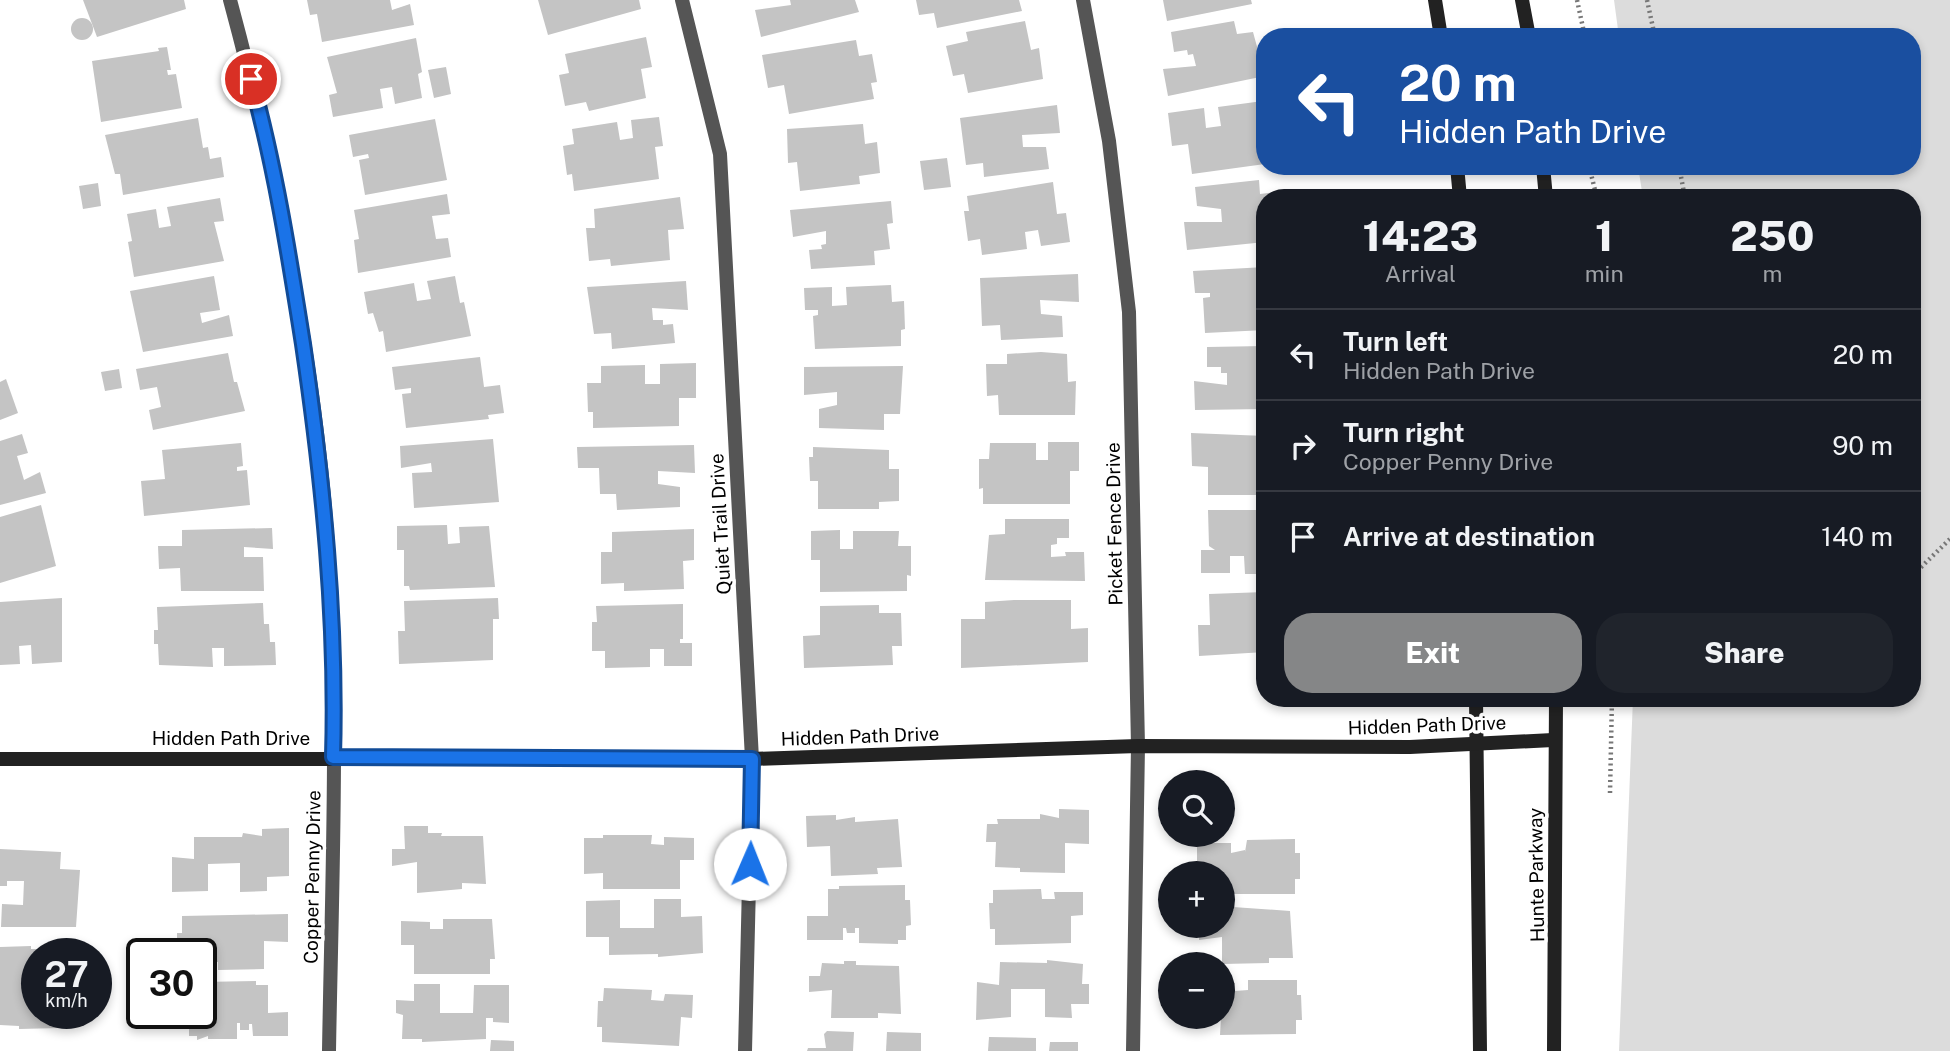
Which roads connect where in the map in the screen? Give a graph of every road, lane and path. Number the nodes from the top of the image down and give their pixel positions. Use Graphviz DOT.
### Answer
graph roads {
  1 [pos="230,0"];
  2 [pos="682,0"];
  3 [pos="1083,0"];
  4 [pos="1435,0"];
  5 [pos="1522,0"];
  6 [pos="1577,0"];
  7 [pos="1647,0"];
  8 [pos="1440,28"];
  9 [pos="1528,28"];
  10 [pos="1583,28"];
  11 [pos="1653,28"];
  12 [pos="1950,539"];
  13 [pos="1921,567"];
  14 [pos="1476,707"];
  15 [pos="1555,707"];
  16 [pos="1612,707"];
  17 [pos="1553,740"];
  18 [pos="1476,741"];
  19 [pos="1138,746"];
  20 [pos="333,757"];
  21 [pos="0,759"];
  22 [pos="752,759"];
  23 [pos="1609,793"];
  24 [pos="329,1051"];
  25 [pos="745,1051"];
  26 [pos="1133,1051"];
  27 [pos="1480,1051"];
  28 [pos="1554,1051"];
  1 -- 20 [label="street, Copper Penny Drive"];
  2 -- 22 [label="street, Quiet Trail Drive"];
  3 -- 19 [label="street, Picket Fence Drive"];
  4 -- 8 [label="street"];
  5 -- 9 [label="street"];
  6 -- 10 [label="path"];
  7 -- 11 [label="path"];
  12 -- 13 [label="path"];
  14 -- 18 [label="street"];
  15 -- 17 [label="street, Hunte Parkway"];
  16 -- 23 [label="path"];
  17 -- 18 [label="street, Hidden Path Drive"];
  17 -- 28 [label="street, Hunte Parkway"];
  18 -- 19 [label="street, Hidden Path Drive"];
  18 -- 27 [label="street"];
  19 -- 22 [label="street, Hidden Path Drive"];
  19 -- 26 [label="street, Picket Fence Drive"];
  20 -- 21 [label="street, Hidden Path Drive"];
  20 -- 22 [label="street, Hidden Path Drive"];
  20 -- 24 [label="street, Copper Penny Drive"];
  22 -- 25 [label="street, Quiet Trail Drive"];
}
